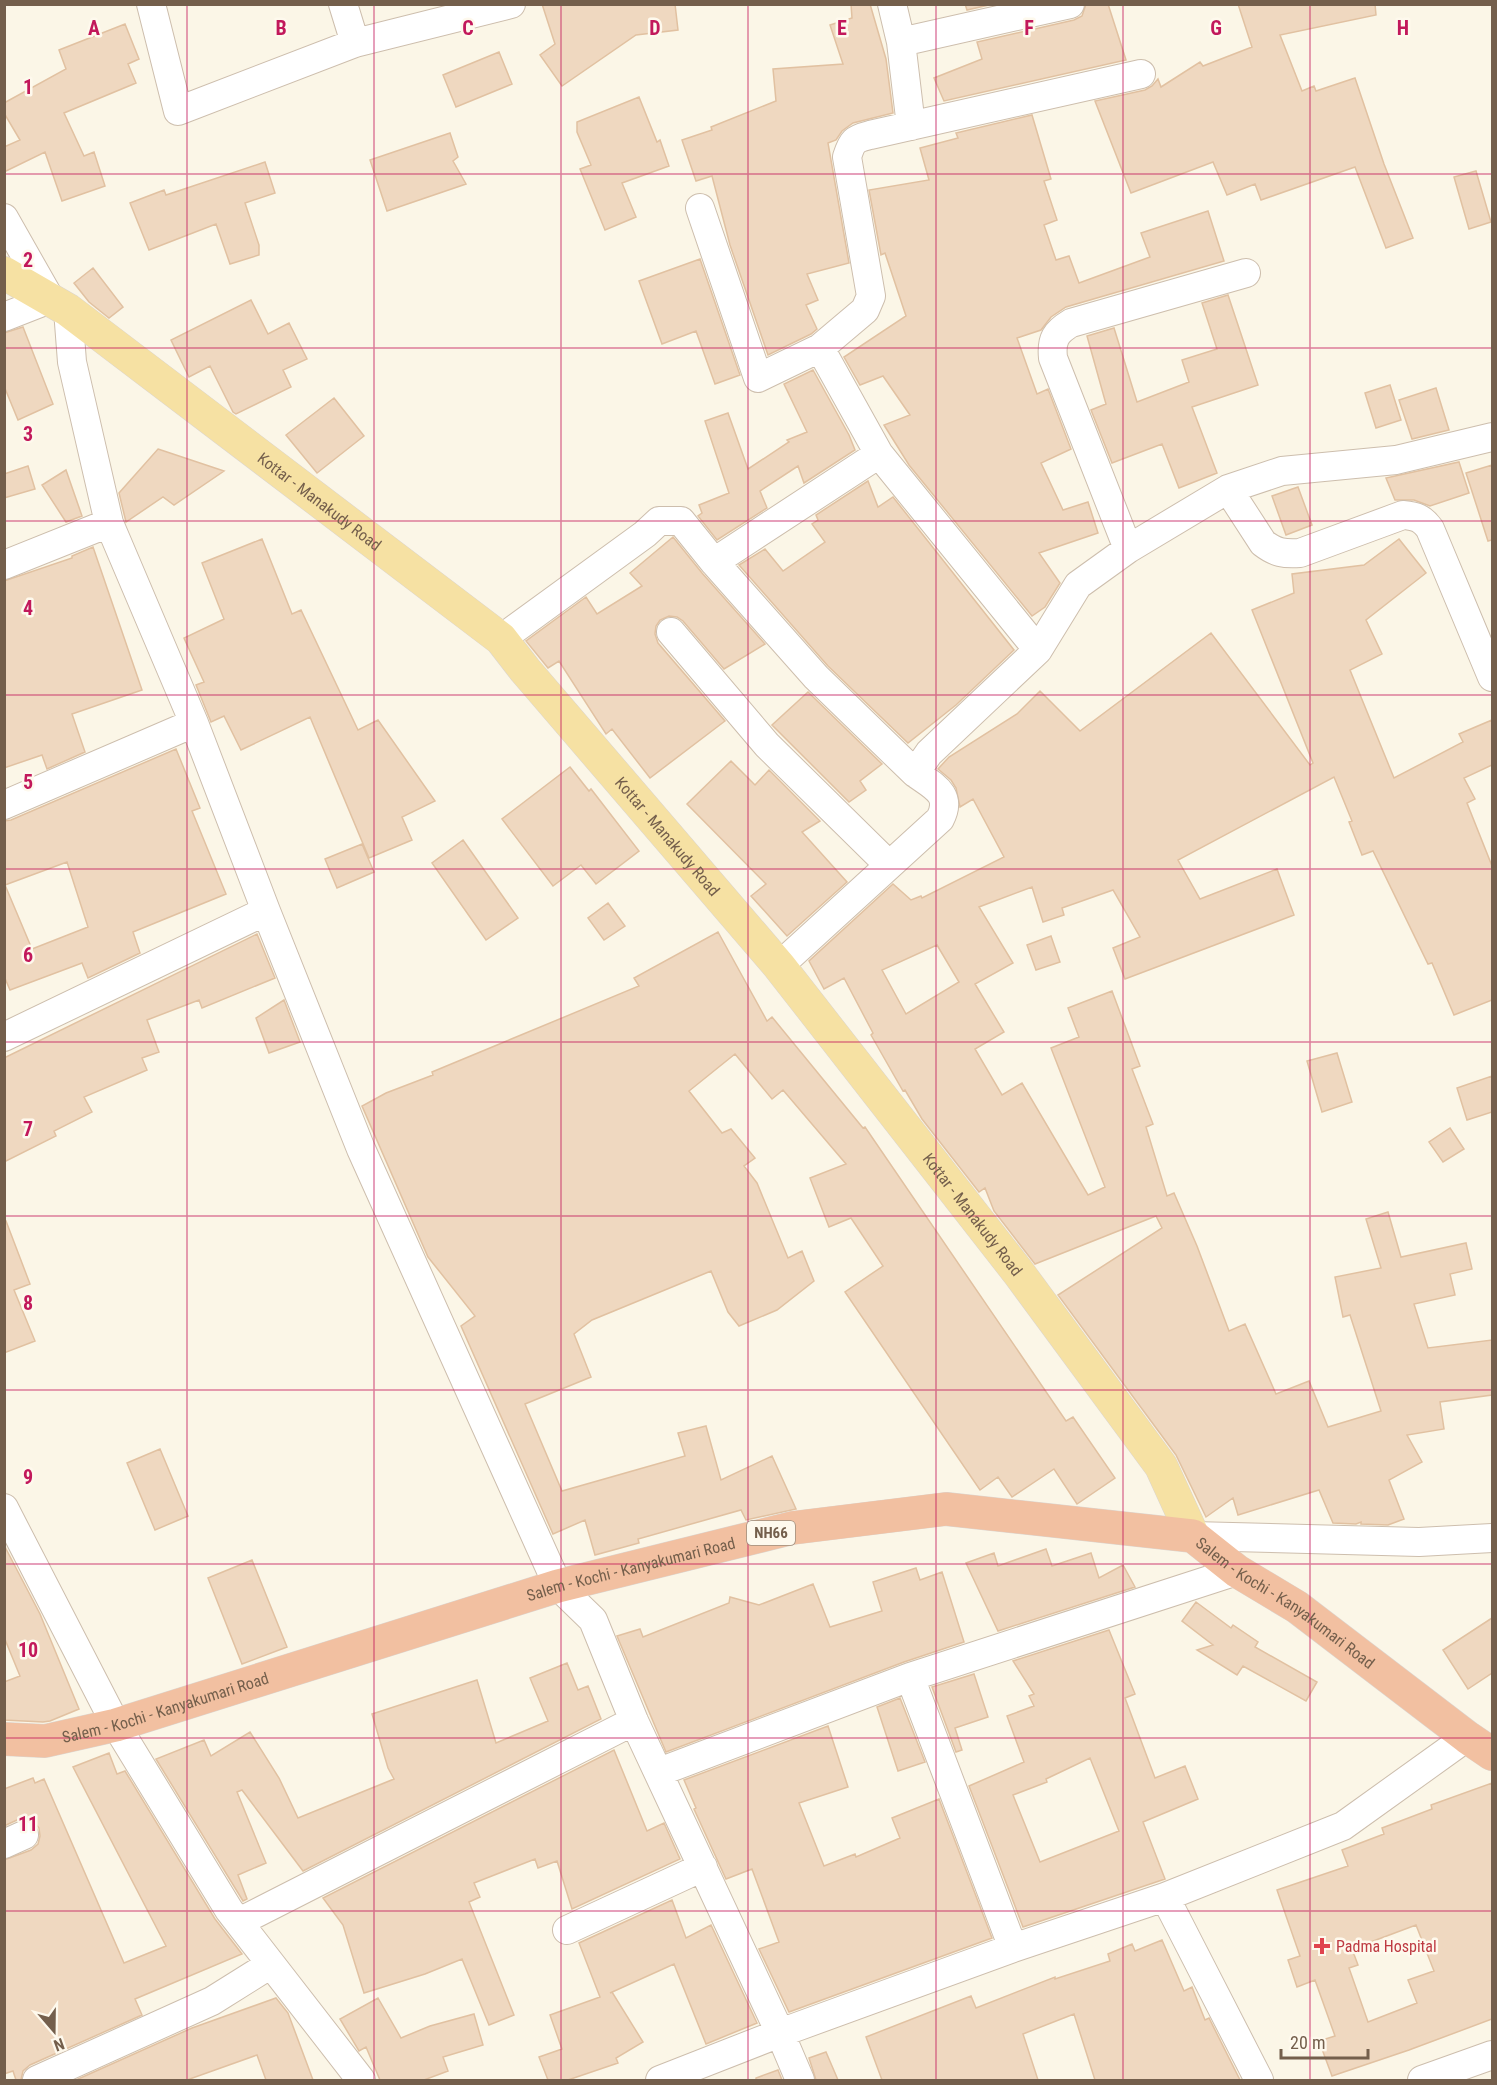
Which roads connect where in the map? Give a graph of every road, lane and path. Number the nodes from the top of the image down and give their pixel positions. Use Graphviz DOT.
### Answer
graph roads {
  1 [pos="151,4"];
  2 [pos="343,4"];
  3 [pos="511,4"];
  4 [pos="892,4"];
  5 [pos="1070,4"];
  6 [pos="901,42"];
  7 [pos="355,43"];
  8 [pos="1141,74"];
  9 [pos="911,126"];
  10 [pos="700,208"];
  11 [pos="4,218"];
  12 [pos="4,273"];
  13 [pos="1245,273"];
  14 [pos="59,304"];
  15 [pos="4,317"];
  16 [pos="820,348"];
  17 [pos="1492,437"];
  18 [pos="879,454"];
  19 [pos="1228,489"];
  20 [pos="109,523"];
  21 [pos="1128,549"];
  22 [pos="714,562"];
  23 [pos="4,565"];
  24 [pos="671,632"];
  25 [pos="501,639"];
  26 [pos="1038,650"];
  27 [pos="1492,677"];
  28 [pos="194,723"];
  29 [pos="915,773"];
  30 [pos="4,806"];
  31 [pos="889,865"];
  32 [pos="266,911"];
  33 [pos="779,966"];
  34 [pos="4,1037"];
  35 [pos="4,1508"];
  36 [pos="1192,1536"];
  37 [pos="1492,1538"];
  38 [pos="1237,1570"];
  39 [pos="558,1586"];
  40 [pos="910,1677"];
  41 [pos="634,1722"];
  42 [pos="116,1725"];
  43 [pos="4,1739"];
  44 [pos="1480,1745"];
  45 [pos="659,1772"];
  46 [pos="703,1867"];
  47 [pos="1165,1897"];
  48 [pos="239,1922"];
  49 [pos="567,1930"];
  50 [pos="1013,1948"];
  51 [pos="271,1964"];
  52 [pos="780,2034"];
  53 [pos="1492,2055"];
  54 [pos="37,2080"];
  55 [pos="361,2080"];
  56 [pos="660,2080"];
  57 [pos="800,2080"];
  58 [pos="1258,2080"];
  59 [pos="1422,2080"];
  1 -- 7 [label="street"];
  2 -- 7 [label="street"];
  3 -- 7 [label="street"];
  4 -- 6 [label="street"];
  5 -- 6 [label="street"];
  6 -- 9 [label="street"];
  8 -- 9 [label="street"];
  9 -- 16 [label="street"];
  10 -- 16 [label="street"];
  11 -- 14 [label="street"];
  12 -- 14 [label="main road, Kottar - Manakudy Road"];
  13 -- 21 [label="street"];
  14 -- 15 [label="street"];
  14 -- 20 [label="street"];
  14 -- 25 [label="main road, Kottar - Manakudy Road"];
  16 -- 18 [label="street"];
  17 -- 19 [label="street"];
  18 -- 22 [label="street"];
  18 -- 26 [label="street"];
  19 -- 21 [label="street"];
  19 -- 27 [label="street"];
  20 -- 23 [label="street"];
  20 -- 28 [label="street"];
  21 -- 26 [label="street"];
  22 -- 25 [label="street"];
  22 -- 29 [label="street"];
  24 -- 31 [label="street"];
  25 -- 33 [label="main road, Kottar - Manakudy Road"];
  26 -- 29 [label="street"];
  28 -- 30 [label="street"];
  28 -- 32 [label="street"];
  29 -- 31 [label="street"];
  31 -- 33 [label="street"];
  32 -- 34 [label="street"];
  32 -- 39 [label="street"];
  33 -- 36 [label="main road, Kottar - Manakudy Road"];
  35 -- 42 [label="street"];
  36 -- 37 [label="street"];
  36 -- 38 [label="highway, Salem - Kochi - Kanyakumari Road"];
  36 -- 39 [label="highway, Salem - Kochi - Kanyakumari Road / NH66"];
  38 -- 40 [label="street"];
  38 -- 44 [label="highway, Salem - Kochi - Kanyakumari Road"];
  39 -- 41 [label="street"];
  39 -- 42 [label="highway, Salem - Kochi - Kanyakumari Road / NH66"];
  40 -- 45 [label="street"];
  40 -- 50 [label="street"];
  41 -- 45 [label="street"];
  41 -- 48 [label="street"];
  42 -- 43 [label="highway, Salem - Kochi - Kanyakumari Road / NH66"];
  42 -- 48 [label="street"];
  44 -- 47 [label="street"];
  45 -- 46 [label="street"];
  46 -- 49 [label="street"];
  46 -- 52 [label="street"];
  47 -- 50 [label="street"];
  47 -- 58 [label="street"];
  48 -- 51 [label="street"];
  50 -- 52 [label="street"];
  51 -- 54 [label="street"];
  51 -- 55 [label="street"];
  52 -- 56 [label="street"];
  52 -- 57 [label="street"];
  53 -- 59 [label="street"];
}
